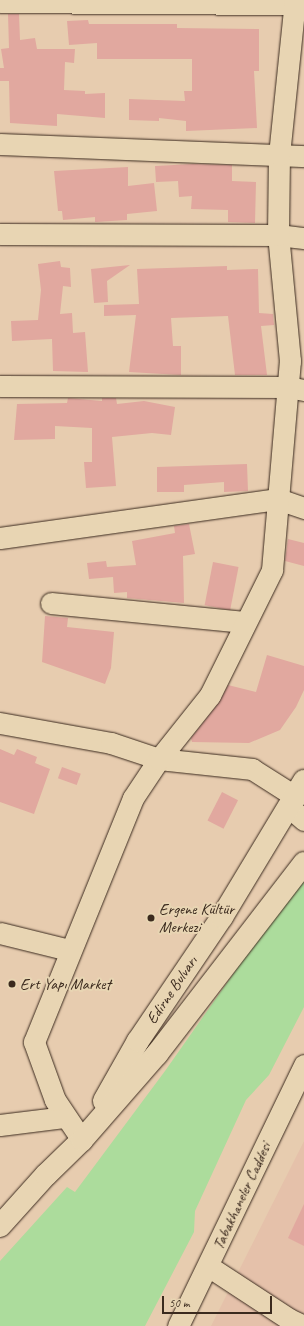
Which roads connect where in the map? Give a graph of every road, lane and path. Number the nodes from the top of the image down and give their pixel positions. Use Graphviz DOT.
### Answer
graph roads {
  1 [pos="0,2"];
  2 [pos="298,2"];
  3 [pos="0,144"];
  4 [pos="279,155"];
  5 [pos="304,156"];
  6 [pos="0,234"];
  7 [pos="278,235"];
  8 [pos="304,238"];
  9 [pos="0,386"];
  10 [pos="296,389"];
  11 [pos="278,499"];
  12 [pos="304,508"];
  13 [pos="0,538"];
  14 [pos="51,603"];
  15 [pos="244,622"];
  16 [pos="0,723"];
  17 [pos="160,759"];
  18 [pos="298,801"];
  19 [pos="304,863"];
  20 [pos="0,933"];
  21 [pos="69,950"];
  22 [pos="304,1065"];
  23 [pos="64,1117"];
  24 [pos="0,1125"];
  25 [pos="82,1140"];
  26 [pos="0,1226"];
  27 [pos="208,1266"];
  28 [pos="178,1326"];
  29 [pos="304,1326"];
  1 -- 2 [label="street"];
  2 -- 4 [label="street"];
  3 -- 4 [label="street"];
  4 -- 5 [label="street"];
  4 -- 7 [label="street"];
  6 -- 7 [label="street"];
  7 -- 8 [label="street"];
  7 -- 10 [label="street"];
  9 -- 10 [label="street"];
  10 -- 11 [label="street"];
  11 -- 12 [label="street"];
  11 -- 13 [label="street"];
  11 -- 15 [label="street"];
  14 -- 15 [label="street"];
  15 -- 17 [label="street"];
  16 -- 17 [label="street"];
  17 -- 18 [label="street"];
  17 -- 21 [label="street"];
  18 -- 25 [label="highway, Edirne Bulvarı"];
  19 -- 25 [label="highway, Edirne Bulvarı"];
  20 -- 21 [label="street"];
  21 -- 23 [label="street"];
  22 -- 27 [label="street, Tabakhaneler Caddesi"];
  23 -- 24 [label="street"];
  23 -- 25 [label="street"];
  25 -- 26 [label="highway, Edirne Bulvarı"];
  27 -- 28 [label="street, Tabakhaneler Caddesi"];
  27 -- 29 [label="street"];
}
